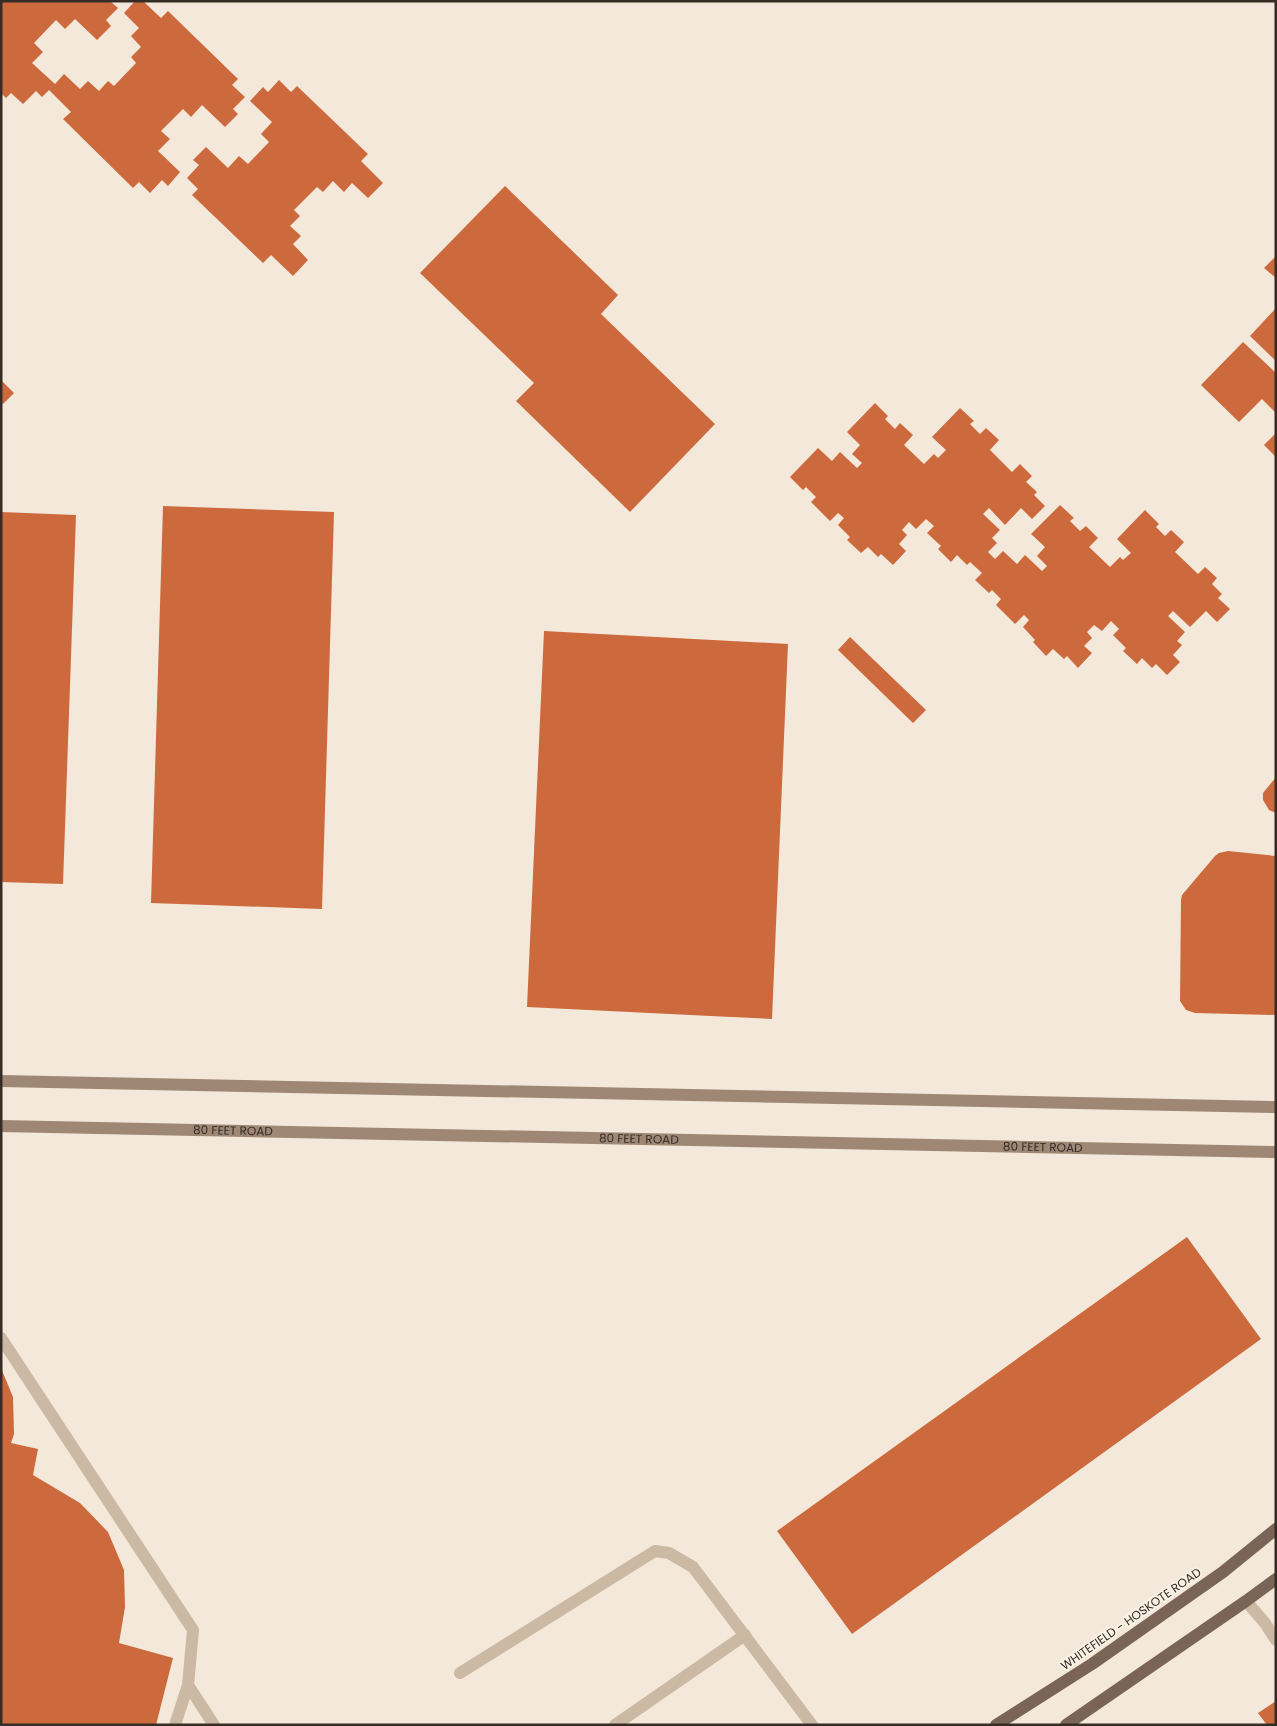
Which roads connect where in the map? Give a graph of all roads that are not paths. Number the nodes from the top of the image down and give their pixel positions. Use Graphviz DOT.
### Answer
graph roads {
  1 [pos="1,1081"];
  2 [pos="1276,1107"];
  3 [pos="1,1126"];
  4 [pos="1276,1152"];
  5 [pos="1,1338"];
  6 [pos="1276,1529"];
  7 [pos="1276,1579"];
  8 [pos="1246,1601"];
  9 [pos="745,1635"];
  10 [pos="1276,1640"];
  11 [pos="460,1674"];
  12 [pos="188,1686"];
  13 [pos="175,1725"];
  14 [pos="214,1725"];
  15 [pos="615,1725"];
  16 [pos="812,1725"];
  17 [pos="996,1725"];
  18 [pos="1066,1725"];
  1 -- 2 [label="street"];
  3 -- 4 [label="street, 80 FEET ROAD"];
  5 -- 12 [label="lane"];
  6 -- 17 [label="main road, WHITEFIELD - HOSKOTE ROAD"];
  7 -- 8 [label="main road"];
  8 -- 10 [label="lane"];
  8 -- 18 [label="main road"];
  9 -- 11 [label="lane"];
  9 -- 15 [label="lane"];
  9 -- 16 [label="lane"];
  12 -- 13 [label="lane"];
  12 -- 14 [label="lane"];
}
